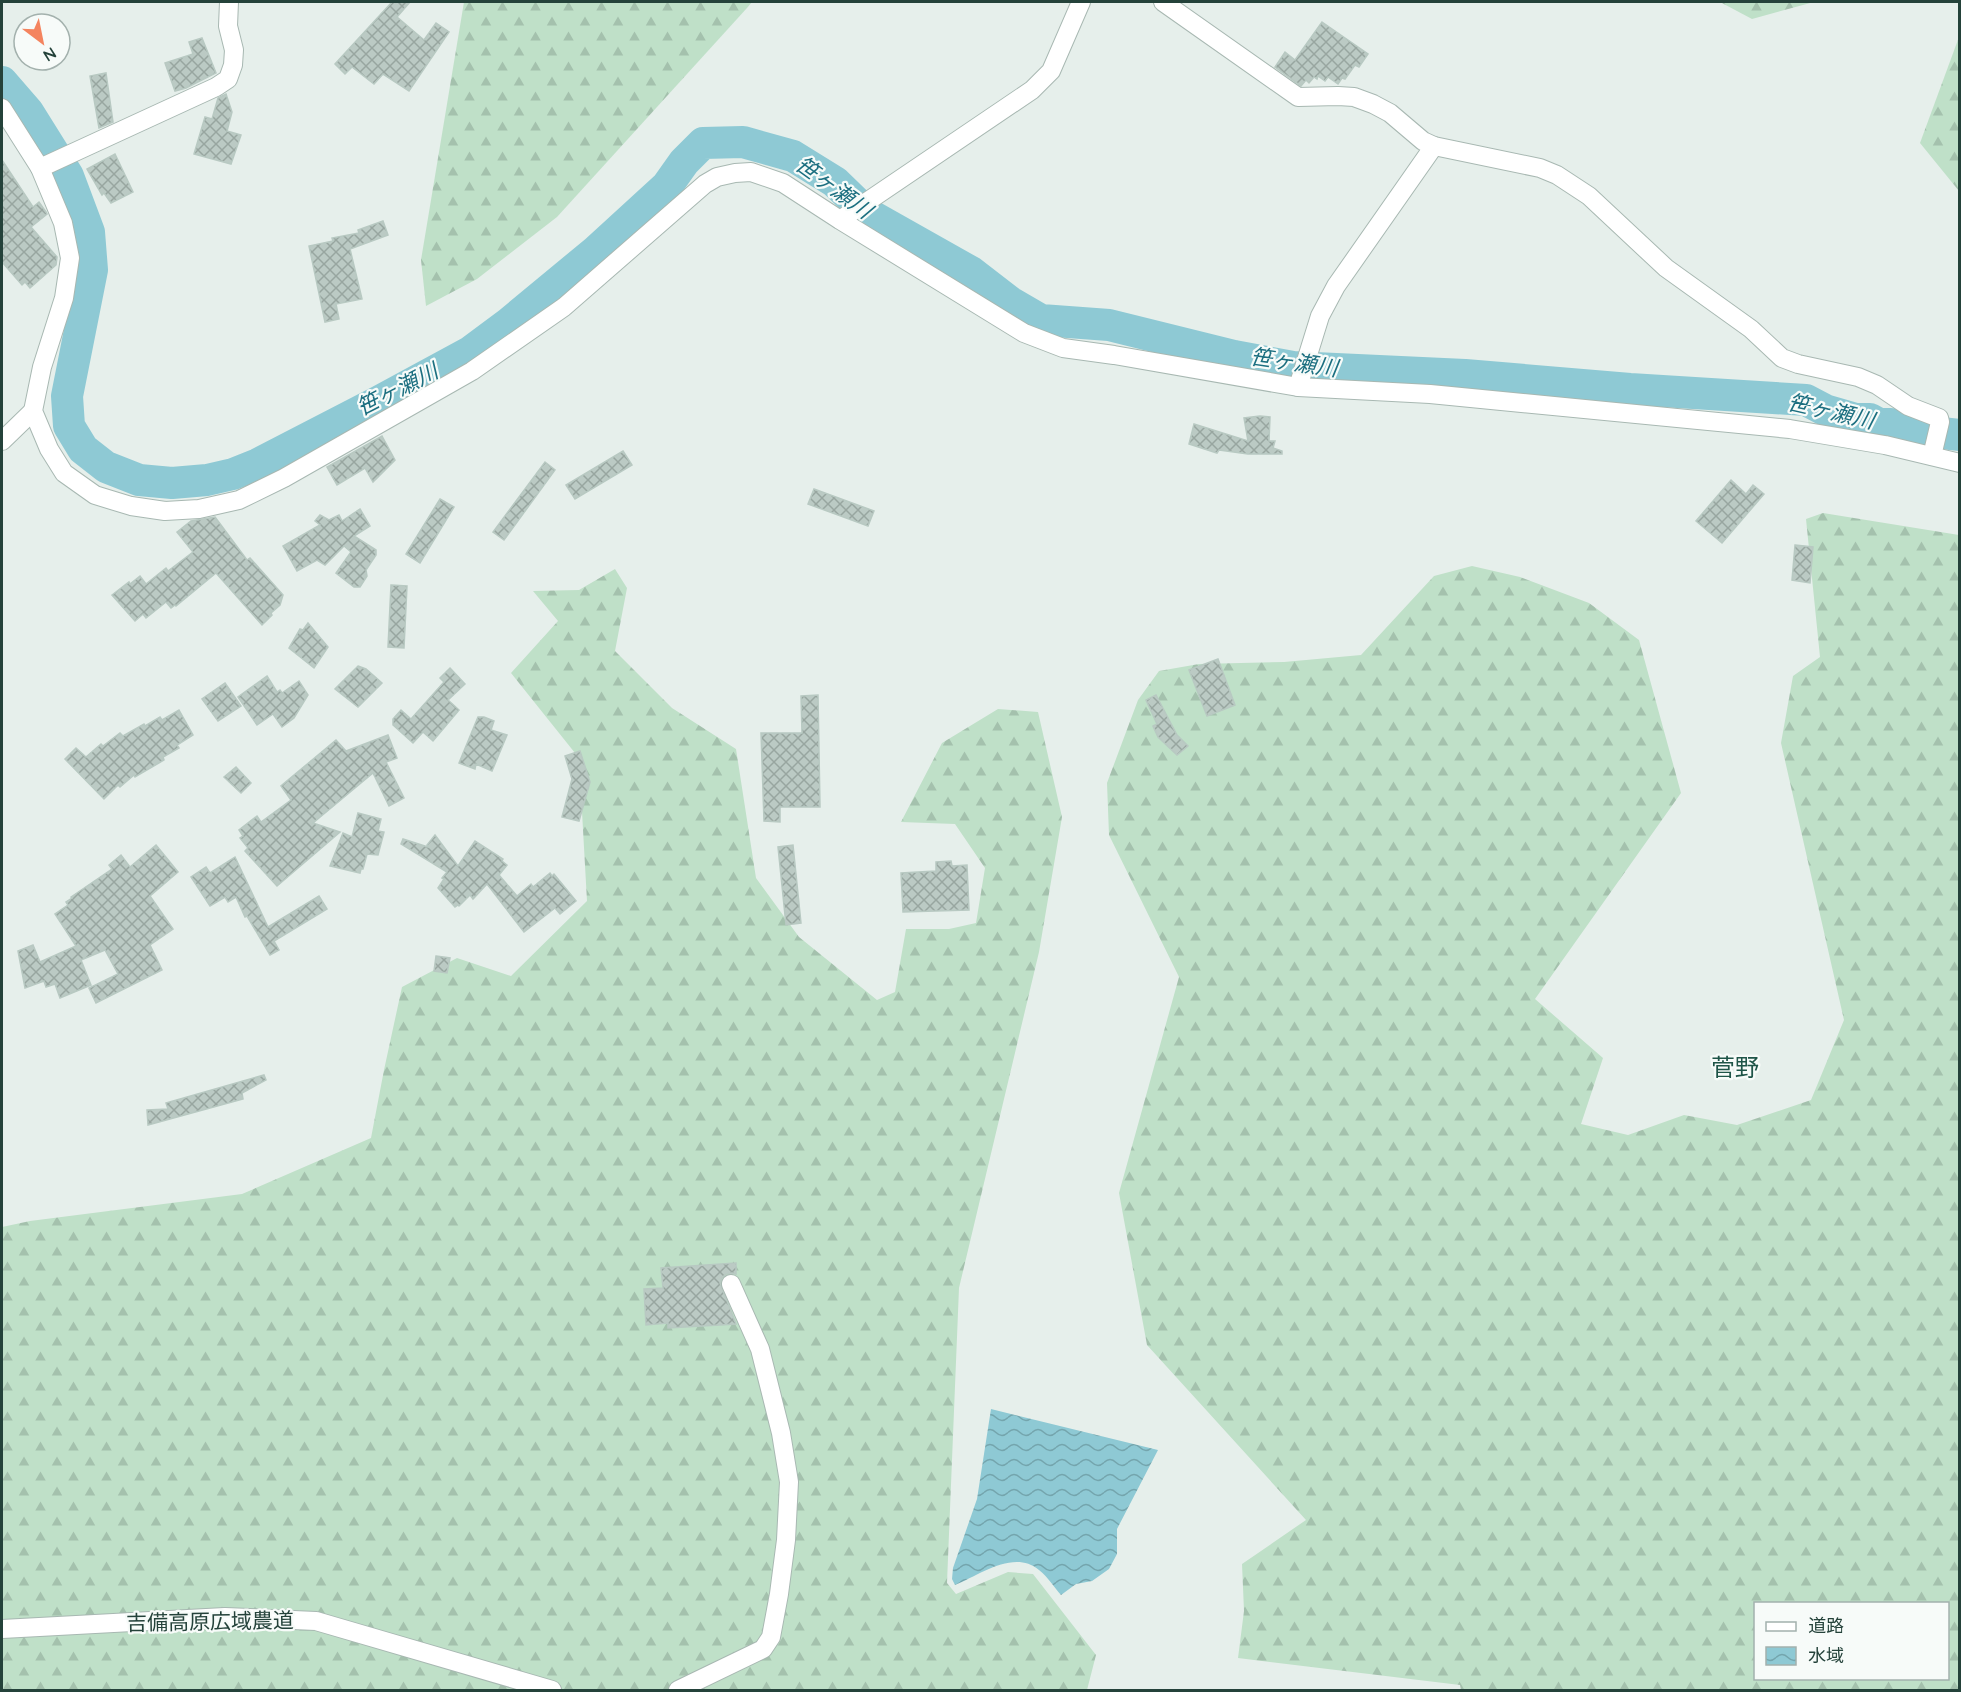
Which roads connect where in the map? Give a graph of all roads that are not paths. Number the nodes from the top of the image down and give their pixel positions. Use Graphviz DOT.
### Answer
graph roads {
  1 [pos="229,2"];
  2 [pos="1081,2"];
  3 [pos="1163,2"];
  4 [pos="2,108"];
  5 [pos="1434,146"];
  6 [pos="44,166"];
  7 [pos="845,217"];
  8 [pos="1299,382"];
  9 [pos="33,411"];
  10 [pos="2,441"];
  11 [pos="1934,451"];
  12 [pos="1959,463"];
  13 [pos="731,1284"];
  14 [pos="2,1629"];
  15 [pos="552,1690"];
  16 [pos="678,1690"];
  1 -- 6 [label="street"];
  2 -- 7 [label="street"];
  3 -- 5 [label="street"];
  4 -- 6 [label="street"];
  5 -- 8 [label="street"];
  5 -- 11 [label="street"];
  6 -- 9 [label="street"];
  7 -- 8 [label="street"];
  7 -- 9 [label="street"];
  8 -- 11 [label="street"];
  9 -- 10 [label="street"];
  11 -- 12 [label="street"];
  13 -- 16 [label="street"];
  14 -- 15 [label="street, 吉備高原広域農道"];
}
